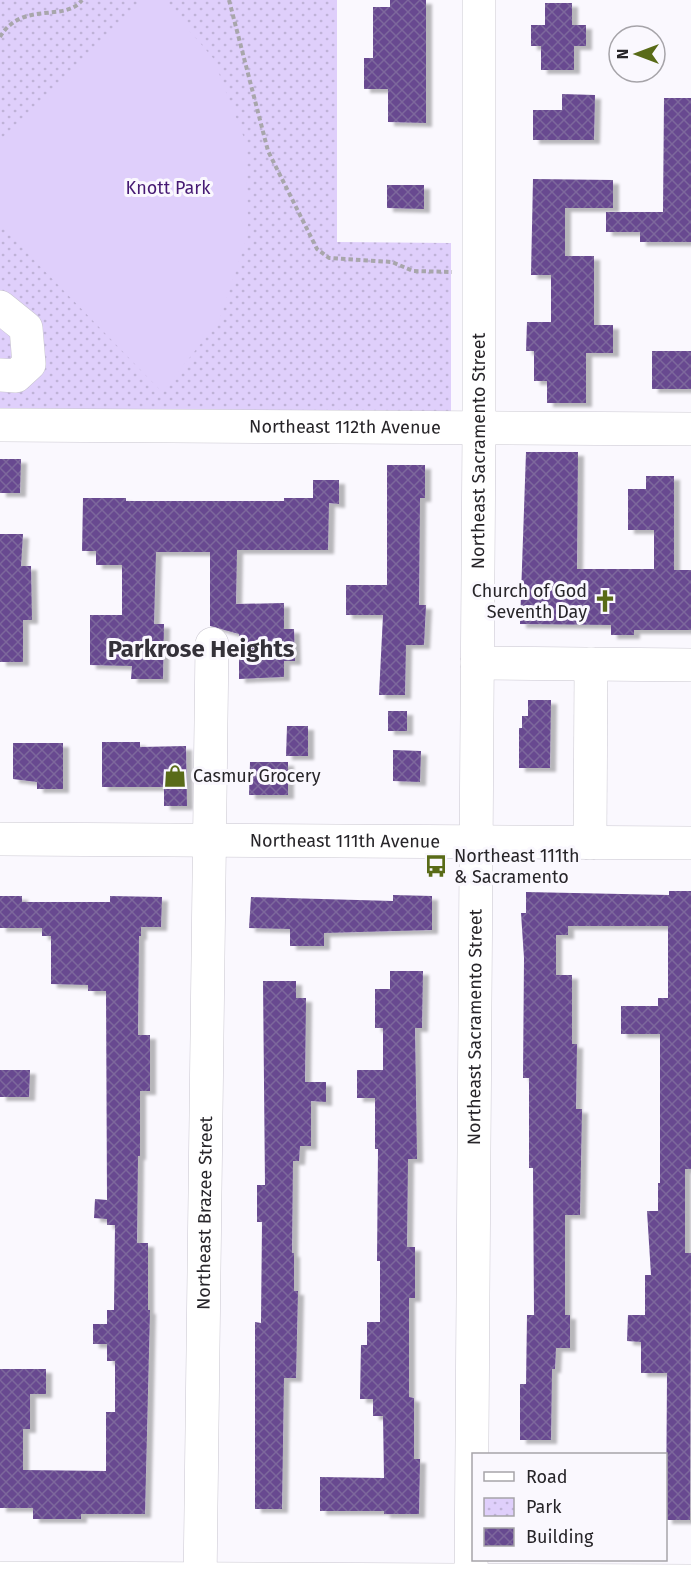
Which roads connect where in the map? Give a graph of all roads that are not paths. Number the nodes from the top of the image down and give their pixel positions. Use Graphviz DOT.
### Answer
graph roads {
  1 [pos="478,0"];
  2 [pos="0,307"];
  3 [pos="0,375"];
  4 [pos="0,425"];
  5 [pos="479,428"];
  6 [pos="691,429"];
  7 [pos="212,644"];
  8 [pos="477,663"];
  9 [pos="591,664"];
  10 [pos="691,665"];
  11 [pos="0,839"];
  12 [pos="209,841"];
  13 [pos="476,842"];
  14 [pos="590,843"];
  15 [pos="691,843"];
  16 [pos="0,1578"];
  17 [pos="691,1581"];
  18 [pos="199,1582"];
  19 [pos="471,1582"];
  1 -- 5 [label="street, Northeast Sacramento Street"];
  2 -- 3 [label="street"];
  4 -- 5 [label="street, Northeast 112th Avenue"];
  5 -- 6 [label="street, Northeast 112th Avenue"];
  5 -- 8 [label="street, Northeast Sacramento Street"];
  7 -- 12 [label="street, Northeast Brazee Street"];
  8 -- 9 [label="street"];
  8 -- 13 [label="street, Northeast Sacramento Street"];
  9 -- 10 [label="street"];
  9 -- 14 [label="street"];
  11 -- 12 [label="street, Northeast 111th Avenue"];
  12 -- 13 [label="street, Northeast 111th Avenue"];
  12 -- 18 [label="street, Northeast Brazee Street"];
  13 -- 14 [label="street, Northeast 111th Avenue"];
  13 -- 19 [label="street, Northeast Sacramento Street"];
  14 -- 15 [label="street, Northeast 111th Avenue"];
  16 -- 18 [label="street"];
  17 -- 19 [label="street"];
  18 -- 19 [label="street"];
}
